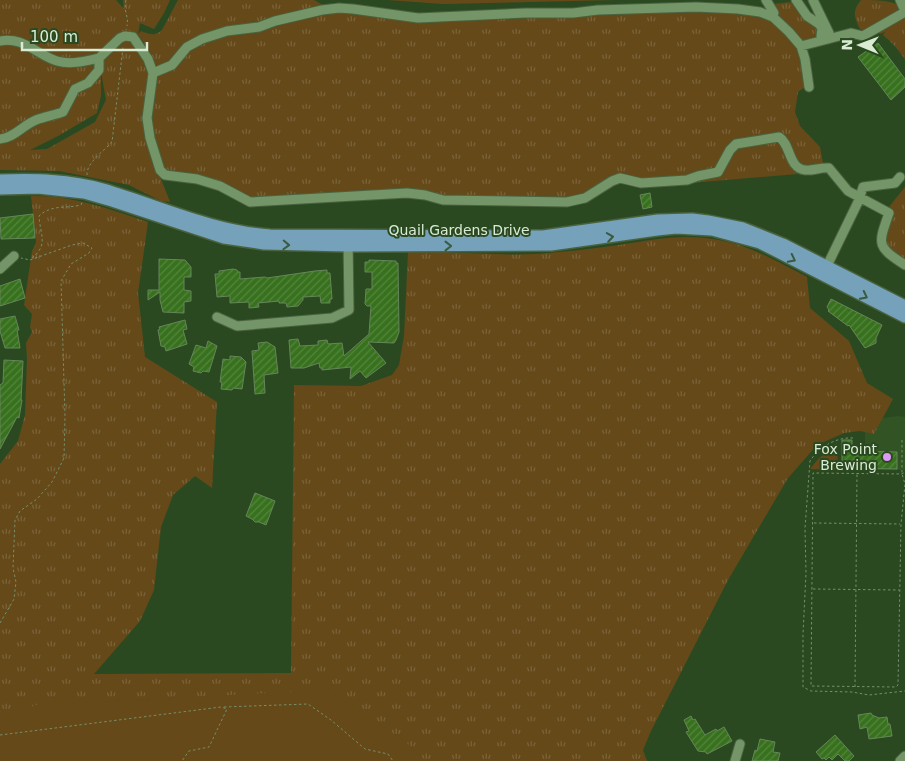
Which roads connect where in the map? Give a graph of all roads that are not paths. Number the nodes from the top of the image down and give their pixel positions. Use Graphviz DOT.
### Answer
graph roads {
  1 [pos="766,0"];
  2 [pos="796,0"];
  3 [pos="813,0"];
  4 [pos="900,0"];
  5 [pos="905,11"];
  6 [pos="773,18"];
  7 [pos="826,39"];
  8 [pos="0,40"];
  9 [pos="801,46"];
  10 [pos="99,58"];
  11 [pos="153,73"];
  12 [pos="809,87"];
  13 [pos="0,139"];
  14 [pos="900,177"];
  15 [pos="0,180"];
  16 [pos="0,190"];
  17 [pos="860,198"];
  18 [pos="348,241"];
  19 [pos="14,256"];
  20 [pos="905,264"];
  21 [pos="0,269"];
  22 [pos="825,270"];
  23 [pos="905,306"];
  24 [pos="905,316"];
  25 [pos="216,317"];
  26 [pos="740,744"];
  27 [pos="905,756"];
  28 [pos="735,761"];
  29 [pos="900,761"];
  1 -- 6 [label="street"];
  2 -- 7 [label="street"];
  3 -- 7 [label="street"];
  4 -- 5 [label="street"];
  5 -- 7 [label="street"];
  6 -- 9 [label="street"];
  6 -- 11 [label="street"];
  7 -- 9 [label="street"];
  8 -- 10 [label="street"];
  9 -- 12 [label="street"];
  10 -- 11 [label="street"];
  10 -- 13 [label="street"];
  11 -- 17 [label="street"];
  14 -- 17 [label="street"];
  15 -- 18 [label="main road, Quail Gardens Drive"];
  16 -- 18 [label="main road, Quail Gardens Drive, one-way"];
  17 -- 20 [label="street"];
  17 -- 22 [label="street"];
  18 -- 22 [label="main road, Quail Gardens Drive"];
  18 -- 25 [label="street"];
  19 -- 21 [label="street"];
  22 -- 23 [label="main road, Quail Gardens Drive"];
  22 -- 24 [label="main road, Quail Gardens Drive, one-way"];
  26 -- 28 [label="street"];
  27 -- 29 [label="street"];
}
